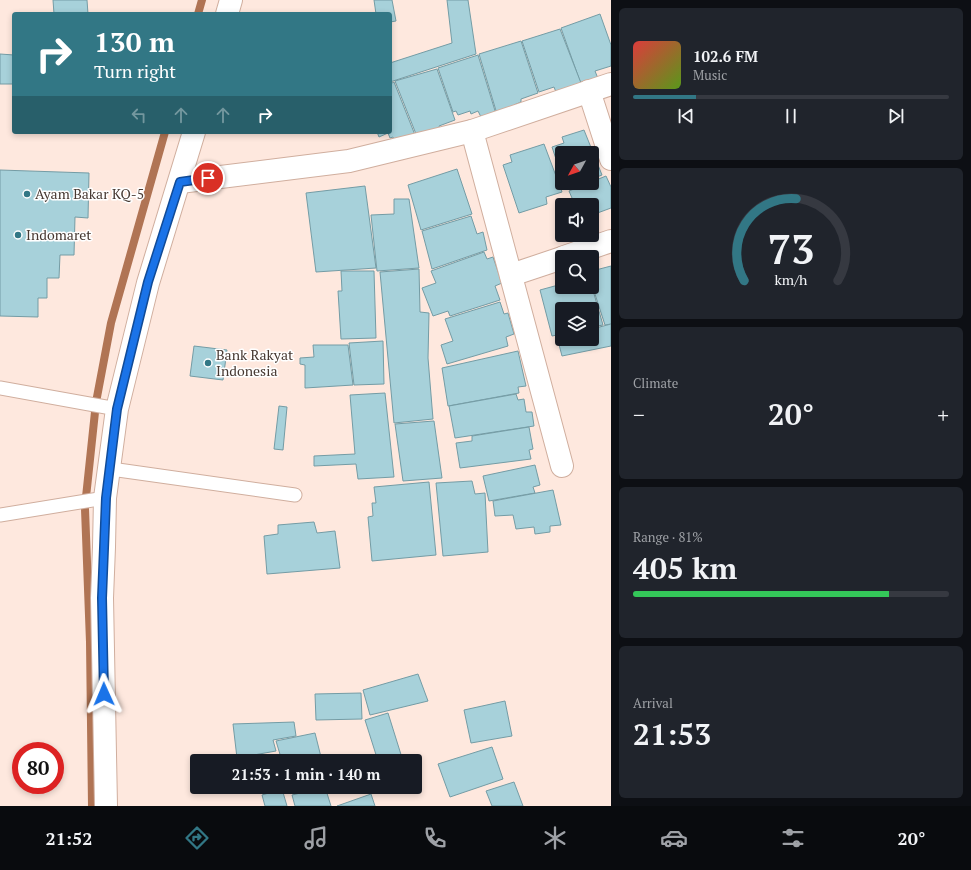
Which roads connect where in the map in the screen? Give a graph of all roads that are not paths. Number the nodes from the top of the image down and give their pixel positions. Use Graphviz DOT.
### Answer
graph roads {
  1 [pos="231,0"];
  2 [pos="228,12"];
  3 [pos="611,84"];
  4 [pos="588,91"];
  5 [pos="472,131"];
  6 [pos="193,134"];
  7 [pos="611,159"];
  8 [pos="180,182"];
  9 [pos="611,241"];
  10 [pos="584,250"];
  11 [pos="555,260"];
  12 [pos="511,275"];
  13 [pos="0,388"];
  14 [pos="117,409"];
  15 [pos="562,466"];
  16 [pos="110,469"];
  17 [pos="295,495"];
  18 [pos="105,508"];
  19 [pos="0,515"];
  20 [pos="106,806"];
  1 -- 2 [label="main road"];
  3 -- 4 [label="main road"];
  4 -- 5 [label="main road"];
  4 -- 7 [label="main road"];
  5 -- 8 [label="main road"];
  5 -- 12 [label="main road"];
  6 -- 8 [label="main road"];
  8 -- 14 [label="main road"];
  9 -- 10 [label="main road"];
  11 -- 12 [label="main road"];
  12 -- 15 [label="main road"];
  13 -- 14 [label="lane"];
  14 -- 16 [label="main road"];
  16 -- 17 [label="lane"];
  16 -- 18 [label="main road"];
  18 -- 19 [label="lane"];
  18 -- 20 [label="main road"];
}
